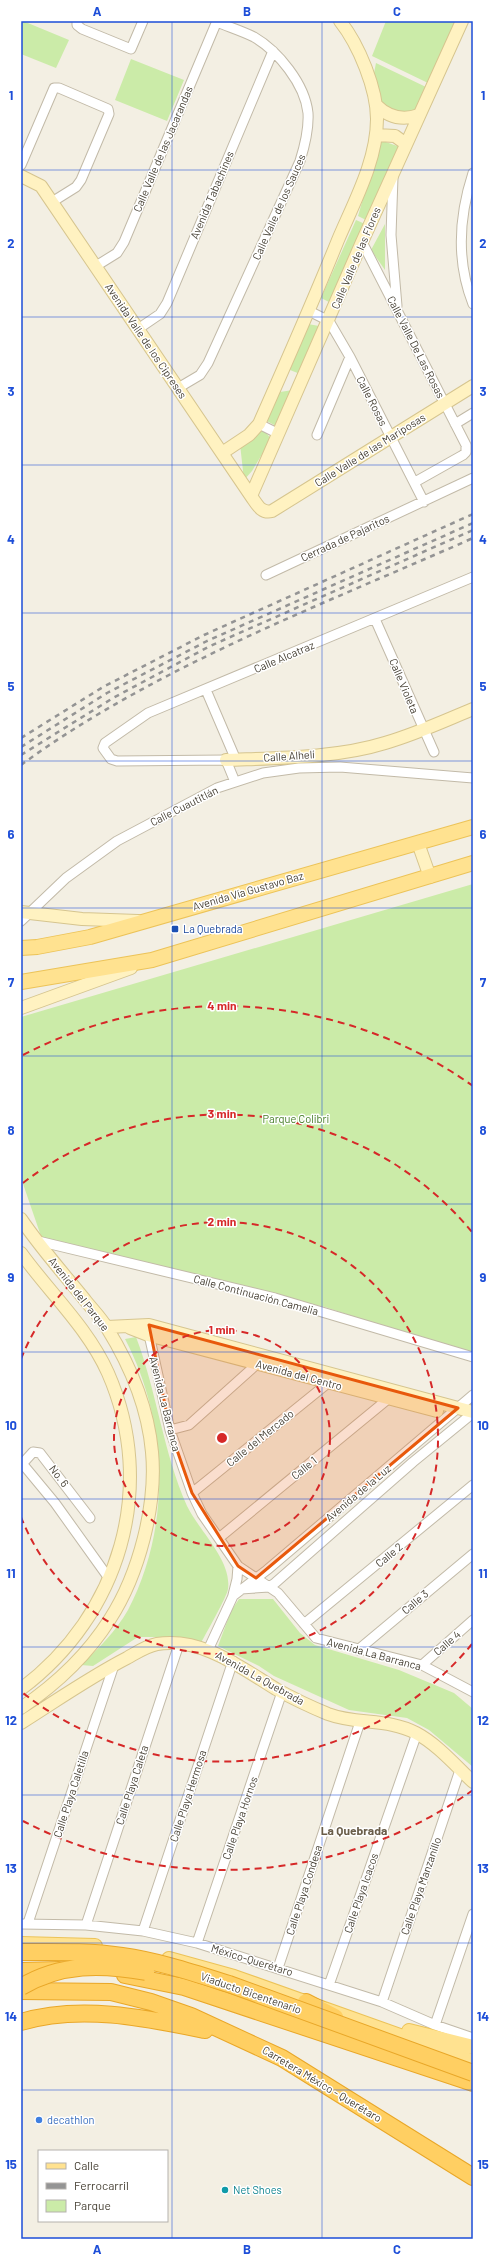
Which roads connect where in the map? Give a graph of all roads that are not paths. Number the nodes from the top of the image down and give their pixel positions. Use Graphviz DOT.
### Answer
graph roads {
  1 [pos="77,21"];
  2 [pos="143,21"];
  3 [pos="217,21"];
  4 [pos="340,21"];
  5 [pos="462,21"];
  6 [pos="274,51"];
  7 [pos="376,104"];
  8 [pos="419,115"];
  9 [pos="376,135"];
  10 [pos="406,144"];
  11 [pos="21,165"];
  12 [pos="393,173"];
  13 [pos="473,173"];
  14 [pos="21,176"];
  15 [pos="52,202"];
  16 [pos="362,242"];
  17 [pos="96,266"];
  18 [pos="473,304"];
  19 [pos="309,311"];
  20 [pos="398,311"];
  21 [pos="329,321"];
  22 [pos="138,329"];
  23 [pos="350,357"];
  24 [pos="473,386"];
  25 [pos="178,388"];
  26 [pos="445,404"];
  27 [pos="473,413"];
  28 [pos="259,424"];
  29 [pos="455,424"];
  30 [pos="279,434"];
  31 [pos="317,435"];
  32 [pos="391,438"];
  33 [pos="222,453"];
  34 [pos="473,478"];
  35 [pos="415,482"];
  36 [pos="251,496"];
  37 [pos="424,502"];
  38 [pos="266,512"];
  39 [pos="266,575"];
  40 [pos="473,577"];
  41 [pos="375,618"];
  42 [pos="206,690"];
  43 [pos="473,709"];
  44 [pos="423,730"];
  45 [pos="103,748"];
  46 [pos="434,752"];
  47 [pos="231,760"];
  48 [pos="473,778"];
  49 [pos="235,782"];
  50 [pos="473,826"];
  51 [pos="418,843"];
  52 [pos="473,863"];
  53 [pos="430,878"];
  54 [pos="23,915"];
  55 [pos="142,921"];
  56 [pos="21,948"];
  57 [pos="152,960"];
  58 [pos="21,982"];
  59 [pos="21,1008"];
  60 [pos="21,1219"];
  61 [pos="38,1241"];
  62 [pos="21,1253"];
  63 [pos="107,1327"];
  64 [pos="148,1330"];
  65 [pos="473,1356"];
  66 [pos="257,1364"];
  67 [pos="328,1383"];
  68 [pos="473,1395"];
  69 [pos="388,1399"];
  70 [pos="454,1411"];
  71 [pos="471,1416"];
  72 [pos="170,1430"];
  73 [pos="22,1462"];
  74 [pos="473,1485"];
  75 [pos="192,1493"];
  76 [pos="90,1518"];
  77 [pos="219,1538"];
  78 [pos="473,1554"];
  79 [pos="238,1566"];
  80 [pos="108,1577"];
  81 [pos="256,1578"];
  82 [pos="269,1587"];
  83 [pos="240,1589"];
  84 [pos="233,1596"];
  85 [pos="473,1620"];
  86 [pos="304,1624"];
  87 [pos="179,1644"];
  88 [pos="208,1650"];
  89 [pos="358,1650"];
  90 [pos="233,1661"];
  91 [pos="114,1665"];
  92 [pos="422,1665"];
  93 [pos="21,1689"];
  94 [pos="473,1691"];
  95 [pos="282,1692"];
  96 [pos="21,1708"];
  97 [pos="360,1722"];
  98 [pos="21,1723"];
  99 [pos="417,1734"];
  100 [pos="460,1770"];
  101 [pos="473,1782"];
  102 [pos="473,1914"];
  103 [pos="25,1923"];
  104 [pos="86,1925"];
  105 [pos="143,1931"];
  106 [pos="197,1943"];
  107 [pos="21,1944"];
  108 [pos="21,1952"];
  109 [pos="278,1968"];
  110 [pos="21,1971"];
  111 [pos="229,1984"];
  112 [pos="329,1984"];
  113 [pos="21,1987"];
  114 [pos="21,1991"];
  115 [pos="306,2002"];
  116 [pos="382,2002"];
  117 [pos="60,2015"];
  118 [pos="21,2018"];
  119 [pos="358,2020"];
  120 [pos="21,2022"];
  121 [pos="436,2025"];
  122 [pos="238,2037"];
  123 [pos="473,2038"];
  124 [pos="473,2047"];
  125 [pos="473,2062"];
  126 [pos="437,2071"];
  127 [pos="473,2073"];
  128 [pos="473,2083"];
  129 [pos="473,2177"];
  1 -- 2 [label="street"];
  3 -- 6 [label="street, Calle Valle de los Sauces"];
  3 -- 17 [label="street, Calle Valle de las Jacarandas"];
  4 -- 7 [label="street, Calle Valle de las Flores"];
  5 -- 8 [label="street, Calle Valle de las Flores"];
  6 -- 22 [label="street, Avenida Tabachines"];
  6 -- 25 [label="street, Calle Valle de los Sauces"];
  7 -- 8 [label="street"];
  7 -- 9 [label="street, Calle Valle de las Flores"];
  8 -- 10 [label="street, Calle Valle de las Flores"];
  9 -- 10 [label="street"];
  9 -- 19 [label="street, Calle Valle de las Flores"];
  10 -- 12 [label="street, Calle Valle de las Flores"];
  11 -- 15 [label="street"];
  12 -- 16 [label="street, Calle Valle de las Flores"];
  12 -- 20 [label="street"];
  13 -- 18 [label="street"];
  14 -- 15 [label="street, Avenida Valle de los Cipreses"];
  15 -- 17 [label="street, Avenida Valle de los Cipreses"];
  16 -- 20 [label="street, Calle Valle De Las Rosas"];
  16 -- 21 [label="street, Calle Valle de las Flores"];
  17 -- 22 [label="street, Avenida Valle de los Cipreses"];
  19 -- 21 [label="street"];
  19 -- 28 [label="street, Calle Valle de las Flores"];
  20 -- 26 [label="street, Calle Valle De Las Rosas"];
  21 -- 23 [label="street, Calle Rosas"];
  21 -- 30 [label="street, Calle Valle de las Flores"];
  22 -- 25 [label="street, Avenida Valle de los Cipreses"];
  23 -- 31 [label="street"];
  23 -- 32 [label="street, Calle Rosas"];
  24 -- 26 [label="street, Calle Valle de las Mariposas"];
  25 -- 33 [label="street, Avenida Valle de los Cipreses"];
  26 -- 29 [label="street, Calle Valle De Las Rosas"];
  26 -- 32 [label="street, Calle Valle de las Mariposas"];
  27 -- 29 [label="street"];
  28 -- 30 [label="street"];
  28 -- 33 [label="street, Calle Valle de las Flores"];
  29 -- 35 [label="street, Calle Valle De Las Rosas"];
  30 -- 36 [label="street, Calle Valle de las Flores"];
  32 -- 35 [label="street, Calle Rosas"];
  32 -- 38 [label="street, Calle Valle de las Mariposas"];
  33 -- 36 [label="street, Avenida Valle de los Cipreses"];
  34 -- 37 [label="street, Cerrada de Pajaritos"];
  35 -- 37 [label="street, Calle Rosas"];
  36 -- 38 [label="street, Avenida Valle de los Cipreses"];
  37 -- 39 [label="street, Cerrada de Pajaritos"];
  40 -- 41 [label="street, Calle Alcatraz"];
  41 -- 42 [label="street, Calle Alcatraz"];
  41 -- 44 [label="street, Calle Violeta"];
  42 -- 45 [label="street, Calle Alcatraz"];
  42 -- 47 [label="street"];
  43 -- 44 [label="street, Calle Alhelí"];
  44 -- 46 [label="street, Calle Violeta"];
  44 -- 47 [label="street, Calle Alhelí"];
  45 -- 47 [label="street, Calle Alhelí"];
  47 -- 49 [label="street"];
  48 -- 49 [label="street, Calle Cuautitlán"];
  49 -- 54 [label="street, Calle Cuautitlán"];
  50 -- 51 [label="main road, Avenida Vía Gustavo Baz"];
  51 -- 53 [label="street"];
  51 -- 55 [label="main road, Avenida Vía Gustavo Baz"];
  52 -- 53 [label="main road"];
  53 -- 57 [label="main road"];
  54 -- 55 [label="street"];
  55 -- 56 [label="main road, Avenida Vía Gustavo Baz"];
  57 -- 58 [label="main road"];
  57 -- 59 [label="street"];
  60 -- 61 [label="street, Avenida del Parque"];
  61 -- 63 [label="street, Avenida del Parque"];
  61 -- 65 [label="street, Calle Continuación Camelia"];
  62 -- 80 [label="street, Avenida del Parque"];
  63 -- 64 [label="street, Avenida del Centro"];
  63 -- 96 [label="street, Avenida del Parque"];
  64 -- 66 [label="street, Avenida del Centro"];
  64 -- 70 [label="street, Avenida del Centro"];
  64 -- 72 [label="street, Avenida La Barranca"];
  66 -- 67 [label="street, Avenida del Centro"];
  66 -- 72 [label="street"];
  67 -- 69 [label="street, Avenida del Centro"];
  67 -- 75 [label="street, Calle del Mercado"];
  68 -- 70 [label="street, Avenida de la Luz"];
  69 -- 70 [label="street, Avenida del Centro"];
  69 -- 77 [label="street, Calle 1"];
  70 -- 71 [label="street, Avenida del Centro"];
  70 -- 81 [label="street, Avenida de la Luz"];
  71 -- 82 [label="street, Avenida de la Luz"];
  72 -- 75 [label="street, Avenida La Barranca"];
  73 -- 76 [label="street, No. 6"];
  73 -- 80 [label="street"];
  74 -- 86 [label="street, Calle 2"];
  75 -- 77 [label="street, Avenida La Barranca"];
  77 -- 79 [label="street, Avenida La Barranca"];
  78 -- 89 [label="street, Calle 3"];
  79 -- 81 [label="street, Avenida La Barranca"];
  79 -- 84 [label="street"];
  80 -- 93 [label="street, Avenida del Parque"];
  81 -- 82 [label="street, Avenida La Barranca"];
  81 -- 83 [label="street, Avenida de la Luz"];
  82 -- 83 [label="street"];
  82 -- 86 [label="street, Avenida La Barranca"];
  83 -- 84 [label="street, Avenida de la Luz"];
  84 -- 88 [label="street, Avenida de la Luz"];
  85 -- 92 [label="street, Calle 4"];
  86 -- 89 [label="street, Avenida La Barranca"];
  87 -- 88 [label="street, Avenida La Quebrada"];
  87 -- 91 [label="street, Avenida La Quebrada"];
  87 -- 104 [label="street, Calle Playa Caleta"];
  88 -- 90 [label="street, Avenida La Quebrada"];
  89 -- 92 [label="street, Avenida La Barranca"];
  90 -- 95 [label="street, Avenida La Quebrada"];
  90 -- 105 [label="street, Calle Playa Hermosa"];
  91 -- 98 [label="street, Avenida La Quebrada"];
  91 -- 103 [label="street, Calle Playa Caletilla"];
  92 -- 94 [label="street, Avenida La Barranca"];
  95 -- 97 [label="street, Avenida La Quebrada"];
  95 -- 106 [label="street, Calle Playa Hornos"];
  97 -- 99 [label="street, Avenida La Quebrada"];
  97 -- 109 [label="street, Calle Playa Condesa"];
  99 -- 100 [label="street, Avenida La Quebrada"];
  99 -- 112 [label="street, Calle Playa Icacos"];
  100 -- 101 [label="street, Avenida La Quebrada"];
  100 -- 116 [label="street, Calle Playa Manzanillo"];
  102 -- 121 [label="street"];
  103 -- 104 [label="street, México-Querétaro"];
  104 -- 105 [label="street, México-Querétaro"];
  105 -- 106 [label="street, México-Querétaro"];
  106 -- 109 [label="street, México-Querétaro"];
  107 -- 115 [label="main road"];
  108 -- 111 [label="highway, Viaducto Bicentenario, bridge"];
  109 -- 112 [label="street, México-Querétaro"];
  110 -- 126 [label="highway"];
  111 -- 113 [label="highway, bridge"];
  111 -- 127 [label="highway, Viaducto Bicentenario, bridge"];
  112 -- 116 [label="street, México-Querétaro"];
  114 -- 122 [label="highway, Carretera México - Querétaro"];
  115 -- 119 [label="main road"];
  115 -- 126 [label="highway"];
  116 -- 121 [label="street, México-Querétaro"];
  117 -- 118 [label="highway"];
  117 -- 120 [label="highway"];
  117 -- 122 [label="highway"];
  119 -- 124 [label="main road"];
  119 -- 125 [label="main road"];
  121 -- 123 [label="street, México-Querétaro"];
  122 -- 129 [label="highway, Carretera México - Querétaro"];
  126 -- 128 [label="highway"];
}
